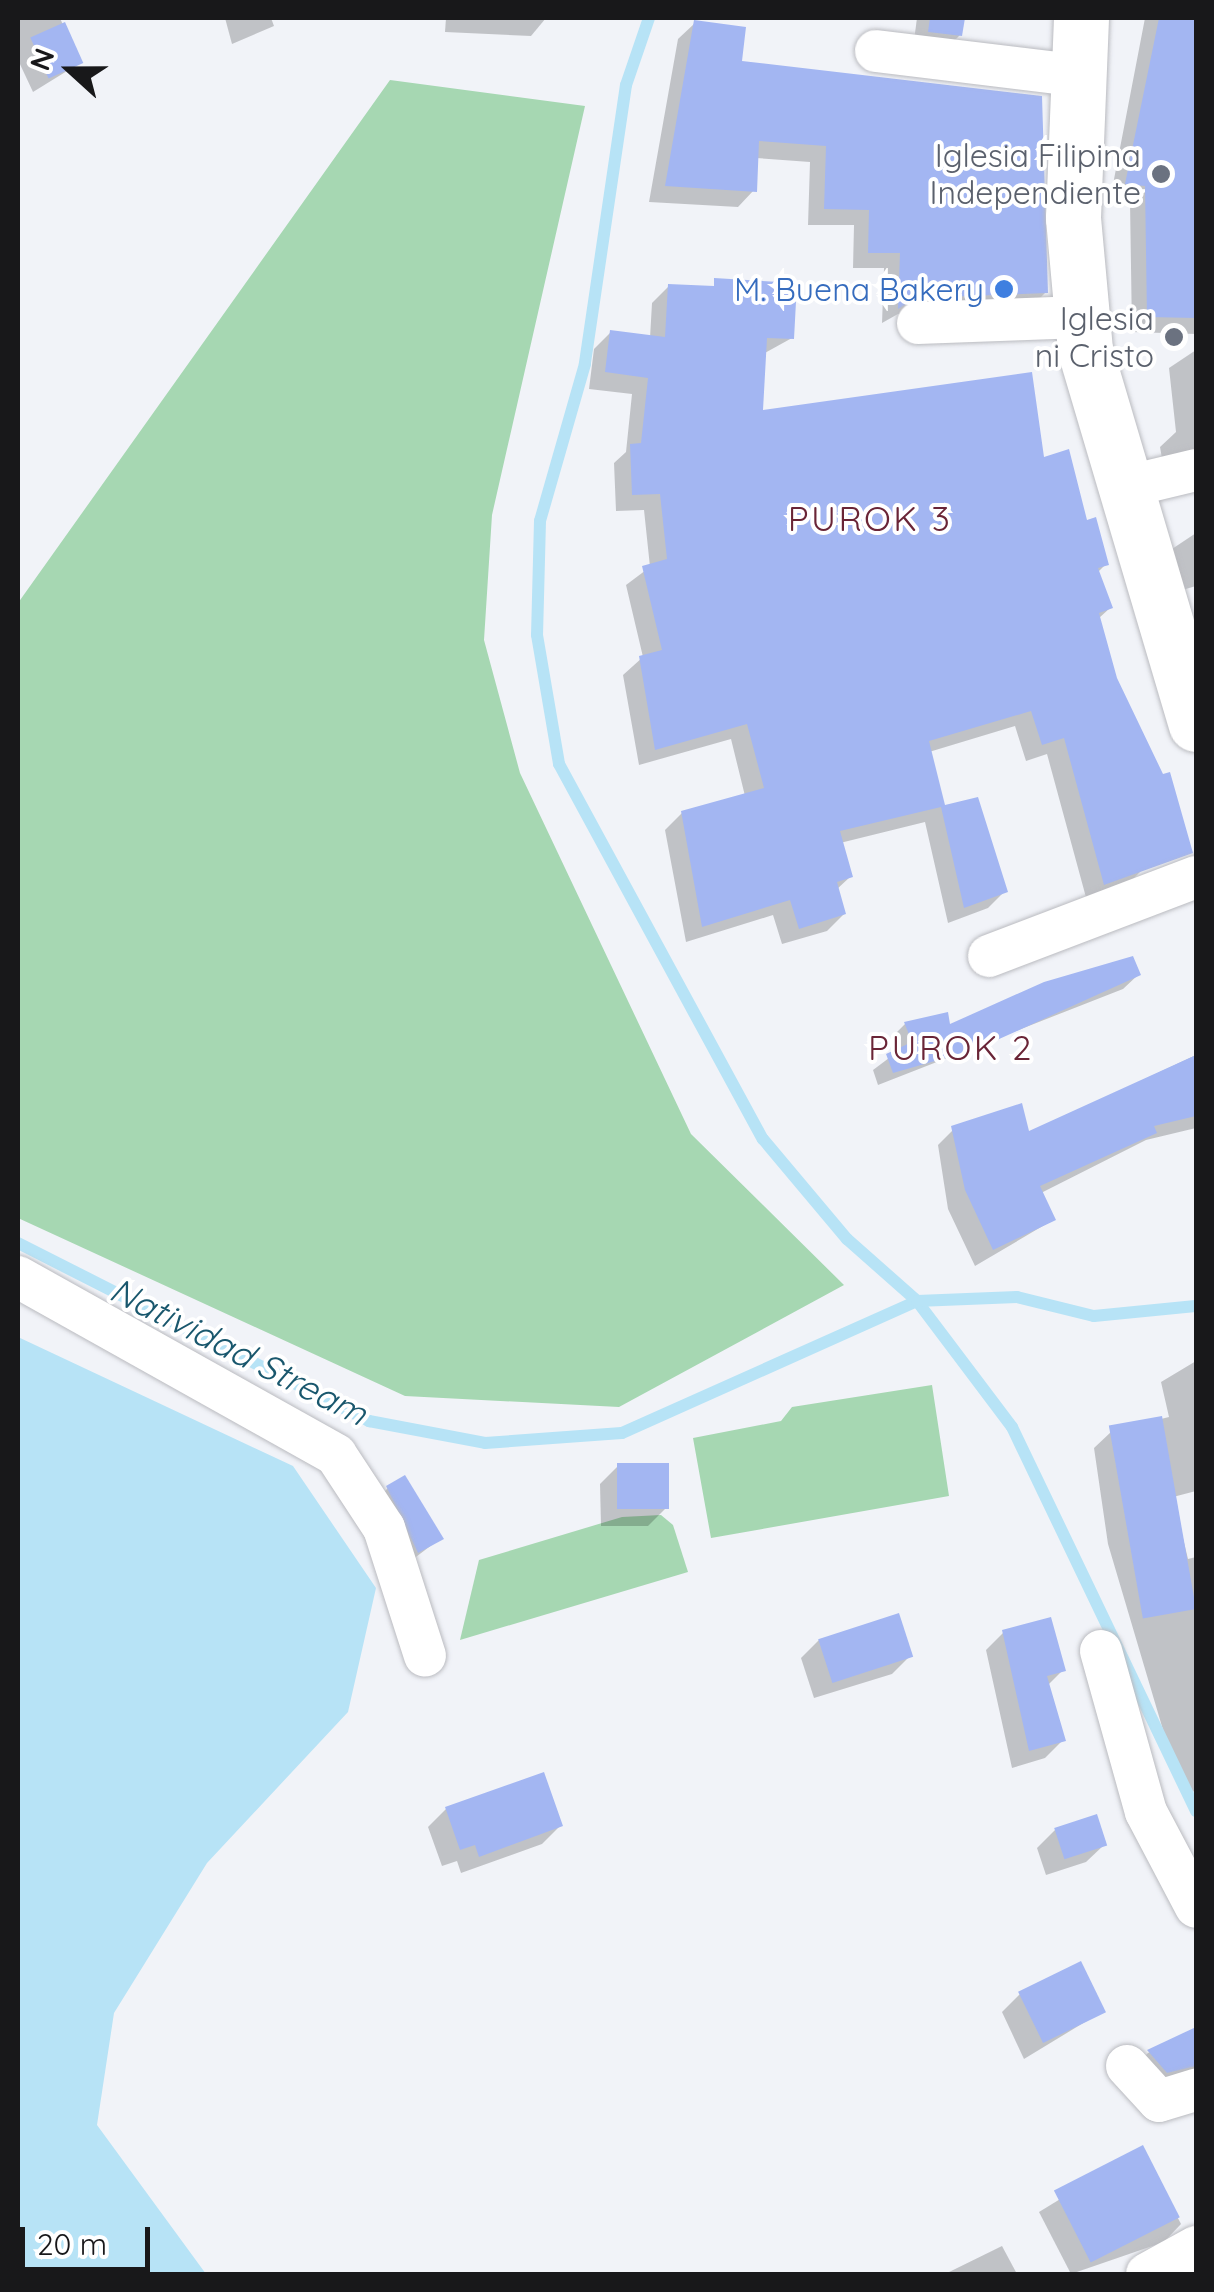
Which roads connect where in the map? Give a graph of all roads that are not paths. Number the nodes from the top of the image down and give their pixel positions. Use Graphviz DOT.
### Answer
graph roads {
  1 [pos="1080,18"];
  2 [pos="876,51"];
  3 [pos="1075,74"];
  4 [pos="1081,318"];
  5 [pos="918,323"];
  6 [pos="1196,470"];
  7 [pos="1120,488"];
  8 [pos="1196,724"];
  9 [pos="1196,877"];
  10 [pos="989,956"];
  11 [pos="18,1277"];
  12 [pos="1101,1652"];
  13 [pos="425,1656"];
  14 [pos="1196,1907"];
  15 [pos="1127,2066"];
  16 [pos="1196,2090"];
  17 [pos="1196,2247"];
  18 [pos="1147,2274"];
  1 -- 3 [label="main road"];
  2 -- 3 [label="street"];
  3 -- 4 [label="main road"];
  4 -- 5 [label="street"];
  4 -- 7 [label="main road"];
  6 -- 7 [label="street"];
  7 -- 8 [label="main road"];
  9 -- 10 [label="street"];
  11 -- 13 [label="street"];
  12 -- 14 [label="street"];
  15 -- 16 [label="street"];
  17 -- 18 [label="street"];
}
